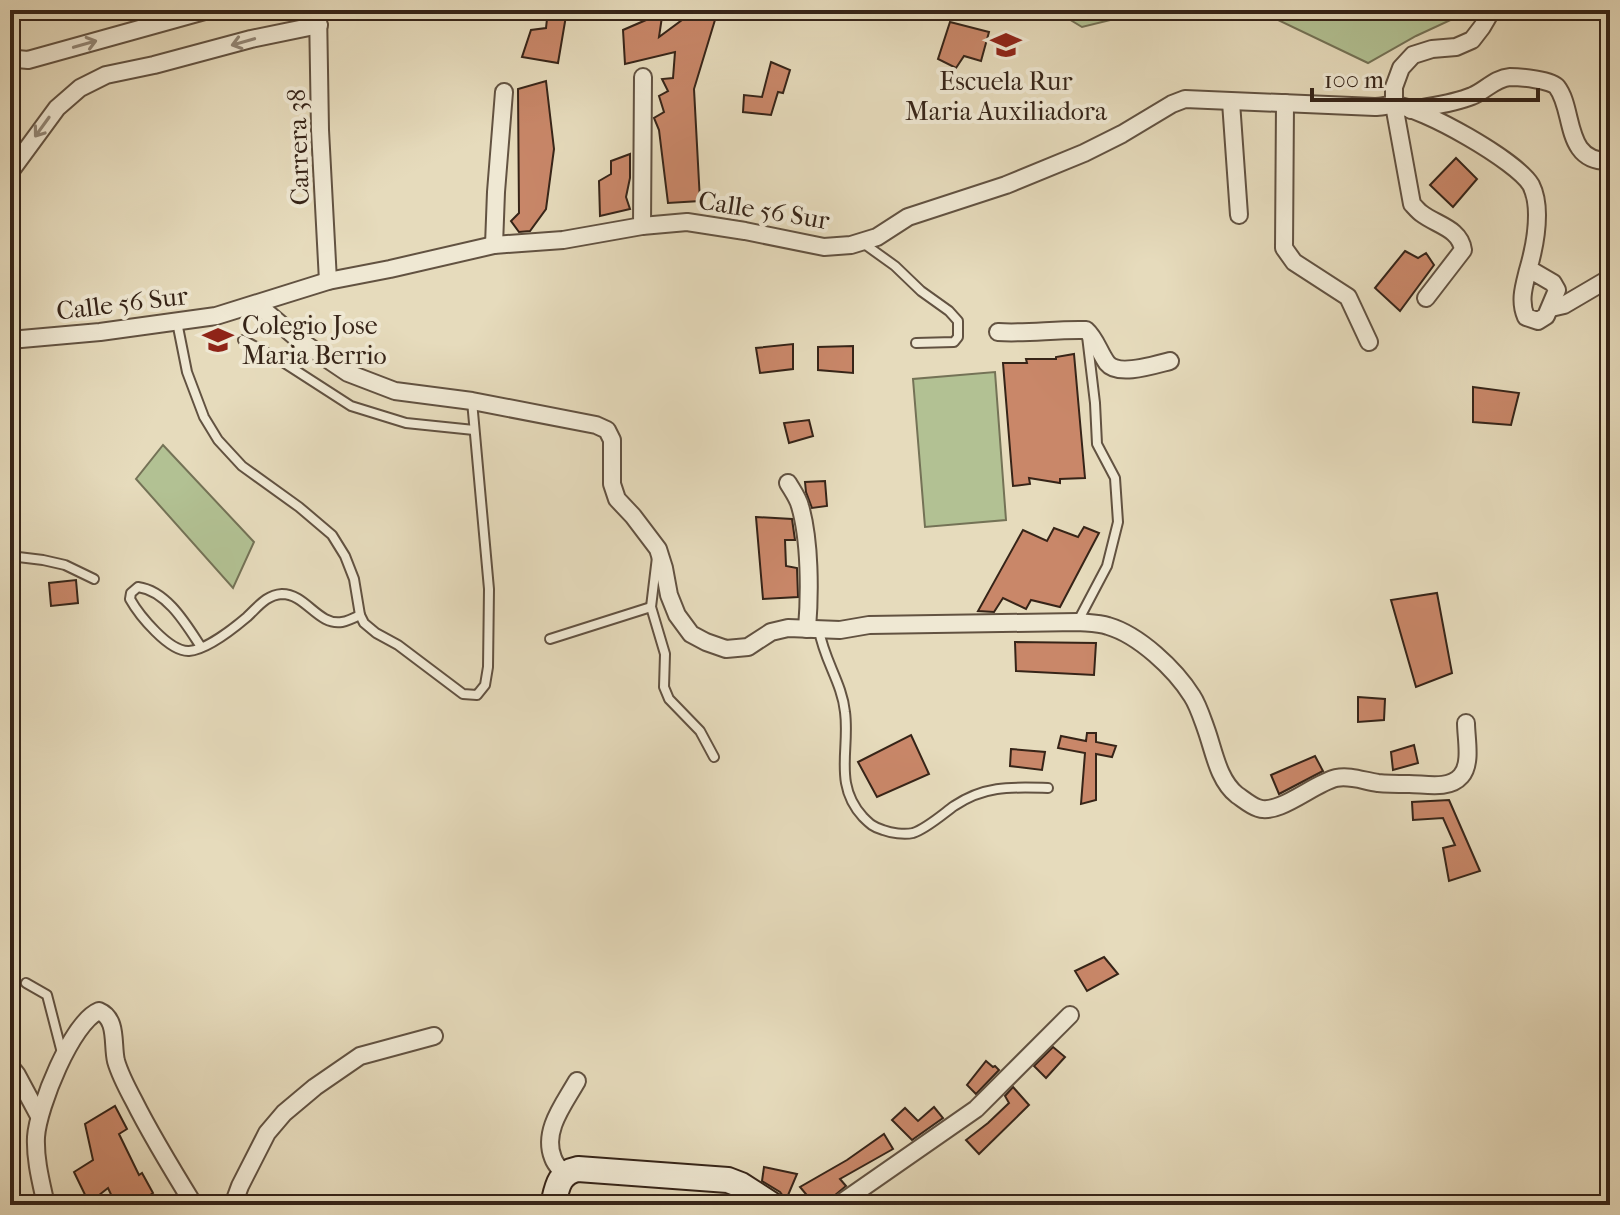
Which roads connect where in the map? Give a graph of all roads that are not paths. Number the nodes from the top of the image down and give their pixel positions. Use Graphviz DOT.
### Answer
graph roads {
  1 [pos="208,10"];
  2 [pos="1492,10"];
  3 [pos="318,18"];
  4 [pos="10,55"];
  5 [pos="643,77"];
  6 [pos="504,92"];
  7 [pos="1231,102"];
  8 [pos="1285,103"];
  9 [pos="1394,105"];
  10 [pos="1411,110"];
  11 [pos="1610,161"];
  12 [pos="10,172"];
  13 [pos="1239,215"];
  14 [pos="642,226"];
  15 [pos="862,242"];
  16 [pos="494,245"];
  17 [pos="1529,269"];
  18 [pos="1610,278"];
  19 [pos="328,281"];
  20 [pos="1426,298"];
  21 [pos="257,304"];
  22 [pos="1551,308"];
  23 [pos="177,321"];
  24 [pos="1086,330"];
  25 [pos="998,332"];
  26 [pos="10,340"];
  27 [pos="243,340"];
  28 [pos="1369,342"];
  29 [pos="916,343"];
  30 [pos="1170,361"];
  31 [pos="472,401"];
  32 [pos="474,430"];
  33 [pos="788,483"];
  34 [pos="658,549"];
  35 [pos="10,556"];
  36 [pos="94,579"];
  37 [pos="651,607"];
  38 [pos="360,615"];
  39 [pos="1078,622"];
  40 [pos="813,630"];
  41 [pos="550,639"];
  42 [pos="201,647"];
  43 [pos="1466,723"];
  44 [pos="714,757"];
  45 [pos="1048,788"];
  46 [pos="26,983"];
  47 [pos="1070,1015"];
  48 [pos="434,1036"];
  49 [pos="63,1057"];
  50 [pos="10,1066"];
  51 [pos="577,1081"];
  52 [pos="39,1116"];
  53 [pos="564,1174"];
  54 [pos="46,1205"];
  55 [pos="194,1205"];
  56 [pos="233,1205"];
  57 [pos="553,1205"];
  58 [pos="772,1205"];
  59 [pos="838,1205"];
  4 -- 1 [label="street, one-way"];
  2 -- 9 [label="street"];
  3 -- 12 [label="street, one-way"];
  3 -- 19 [label="street, Carrera 38"];
  5 -- 14 [label="street"];
  6 -- 16 [label="street"];
  7 -- 8 [label="street, Calle 56 Sur"];
  7 -- 13 [label="street"];
  7 -- 15 [label="street, Calle 56 Sur"];
  8 -- 9 [label="street, Calle 56 Sur"];
  8 -- 28 [label="street"];
  9 -- 10 [label="street, Calle 56 Sur"];
  9 -- 20 [label="street"];
  10 -- 11 [label="street"];
  10 -- 17 [label="street, Calle 56 Sur"];
  14 -- 15 [label="street, Calle 56 Sur"];
  14 -- 16 [label="street, Calle 56 Sur"];
  15 -- 29 [label="lane"];
  16 -- 19 [label="street, Calle 56 Sur"];
  17 -- 22 [label="street"];
  17 -- 22 [label="street, Calle 56 Sur"];
  18 -- 22 [label="street"];
  19 -- 21 [label="street, Calle 56 Sur"];
  21 -- 23 [label="street, Calle 56 Sur"];
  21 -- 31 [label="street"];
  23 -- 26 [label="street, Calle 56 Sur"];
  23 -- 38 [label="lane"];
  24 -- 25 [label="street"];
  24 -- 30 [label="street"];
  24 -- 39 [label="lane"];
  27 -- 32 [label="lane"];
  31 -- 32 [label="lane"];
  31 -- 34 [label="street"];
  32 -- 38 [label="lane"];
  33 -- 40 [label="street"];
  34 -- 37 [label="lane"];
  34 -- 40 [label="street"];
  35 -- 36 [label="lane"];
  37 -- 41 [label="lane"];
  37 -- 44 [label="lane"];
  38 -- 42 [label="lane"];
  39 -- 40 [label="street"];
  39 -- 43 [label="street"];
  40 -- 45 [label="lane"];
  42 -- 42 [label="lane"];
  46 -- 49 [label="lane"];
  47 -- 59 [label="street"];
  48 -- 56 [label="street"];
  49 -- 52 [label="street"];
  49 -- 55 [label="street"];
  50 -- 52 [label="street"];
  51 -- 53 [label="street"];
  52 -- 54 [label="street"];
  53 -- 57 [label="street"];
  53 -- 58 [label="street"];
}
